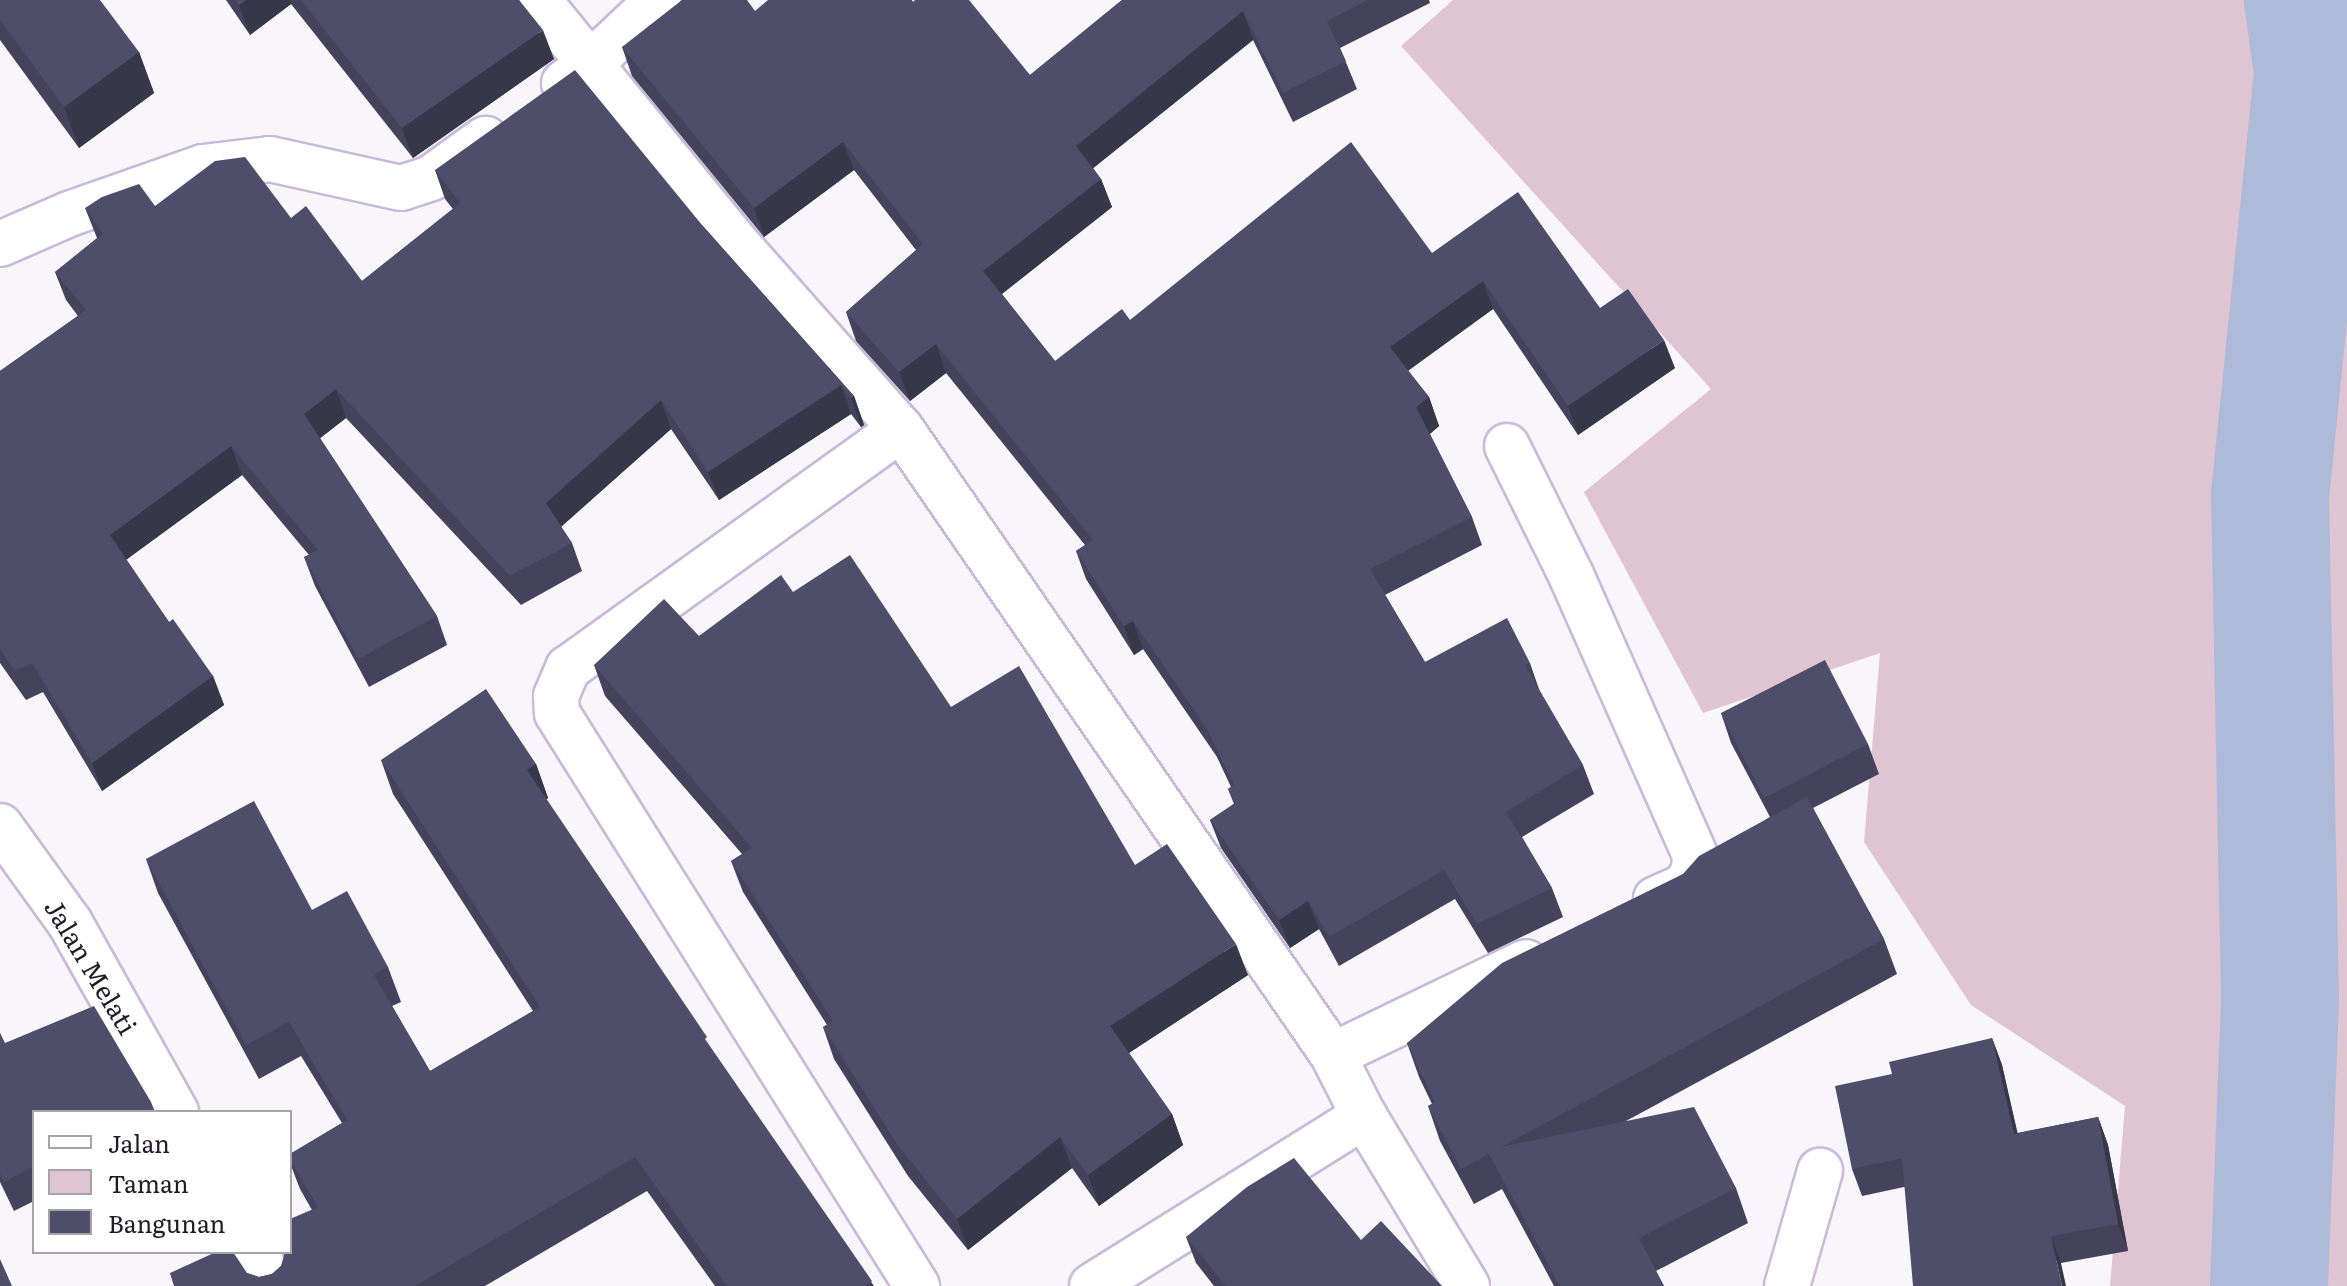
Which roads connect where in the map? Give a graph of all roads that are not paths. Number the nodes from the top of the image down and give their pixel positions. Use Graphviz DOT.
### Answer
graph roads {
  1 [pos="538,0"];
  2 [pos="658,0"];
  3 [pos="589,65"];
  4 [pos="0,244"];
  5 [pos="901,429"];
  6 [pos="1507,446"];
  7 [pos="0,826"];
  8 [pos="1615,919"];
  9 [pos="1558,946"];
  10 [pos="1333,1055"];
  11 [pos="175,1110"];
  12 [pos="1364,1116"];
  13 [pos="1820,1171"];
  14 [pos="256,1254"];
  15 [pos="273,1286"];
  16 [pos="917,1286"];
  17 [pos="1092,1286"];
  18 [pos="1467,1286"];
  19 [pos="1787,1286"];
  1 -- 3 [label="street"];
  2 -- 3 [label="street"];
  3 -- 4 [label="street"];
  3 -- 5 [label="street"];
  5 -- 10 [label="street"];
  5 -- 16 [label="street"];
  6 -- 8 [label="street"];
  7 -- 11 [label="street, Jalan Melati"];
  9 -- 10 [label="street"];
  10 -- 12 [label="street"];
  12 -- 17 [label="street"];
  12 -- 18 [label="street"];
  13 -- 19 [label="street"];
  14 -- 15 [label="street"];
}
